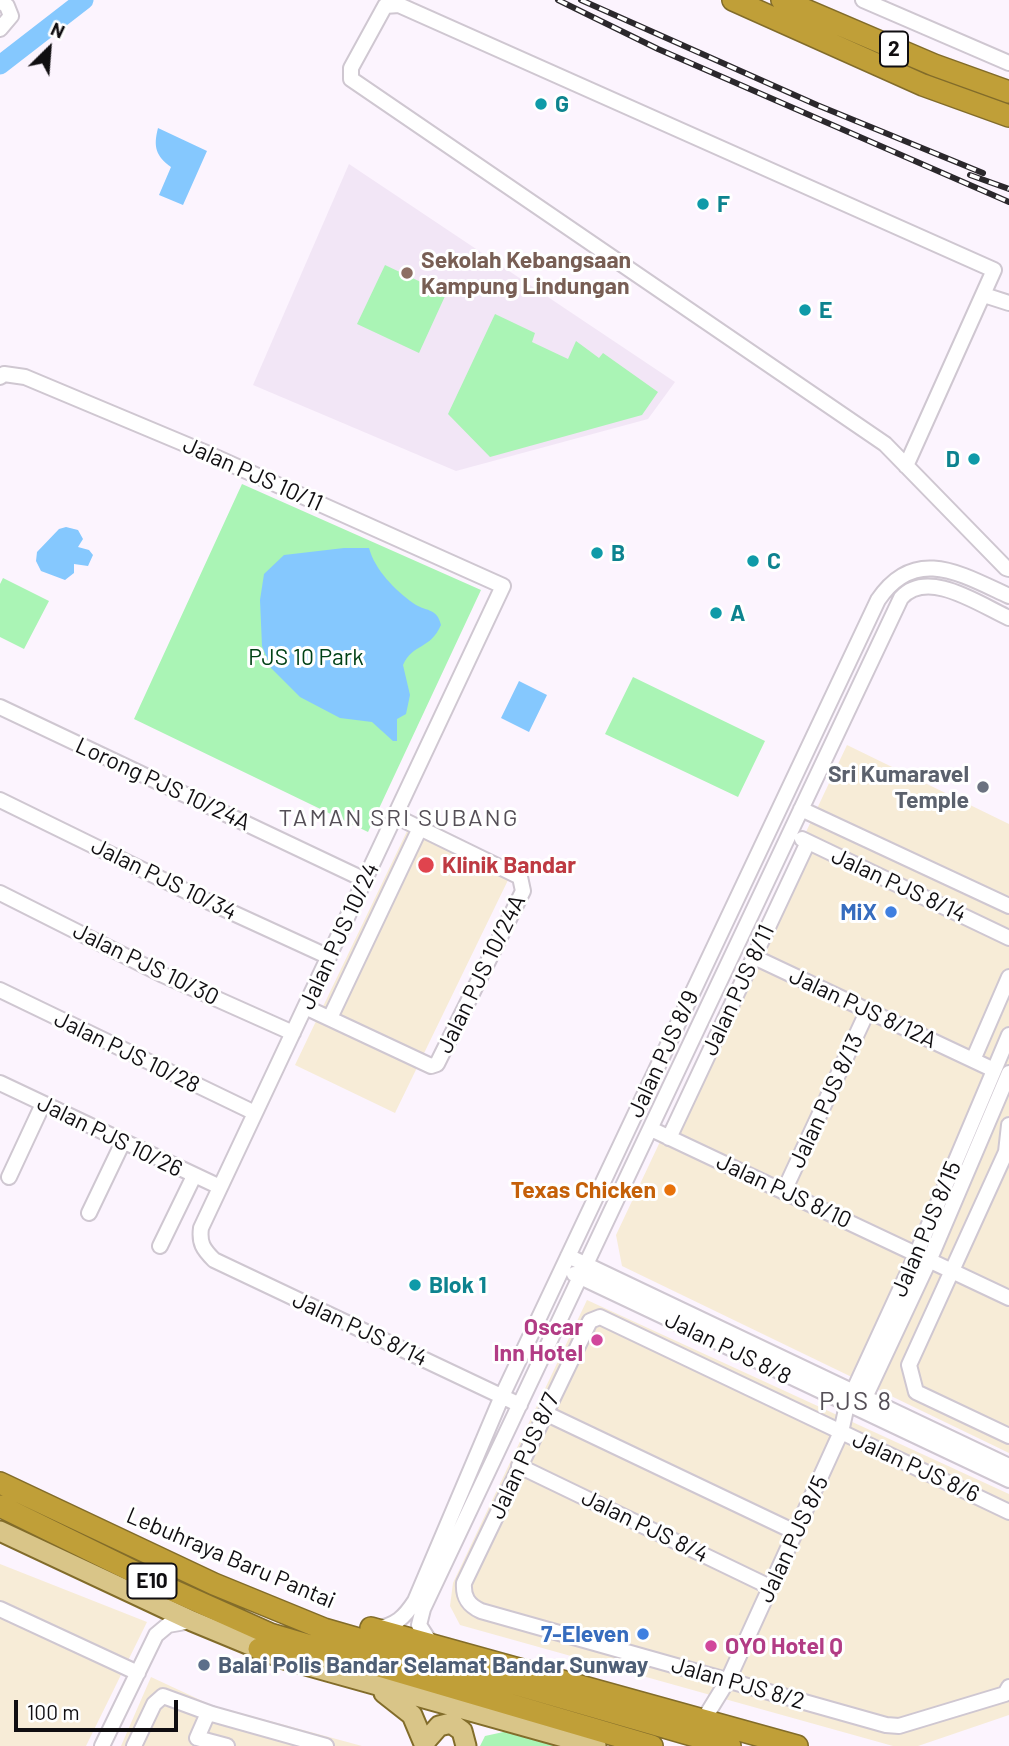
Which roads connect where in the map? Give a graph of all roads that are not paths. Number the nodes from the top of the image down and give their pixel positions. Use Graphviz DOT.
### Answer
graph roads {
  1 [pos="733,0"];
  2 [pos="782,0"];
  3 [pos="863,0"];
  4 [pos="0,1"];
  5 [pos="0,29"];
  6 [pos="1009,63"];
  7 [pos="1009,92"];
  8 [pos="1009,116"];
  9 [pos="984,295"];
  10 [pos="1009,303"];
  11 [pos="0,377"];
  12 [pos="906,466"];
  13 [pos="1009,569"];
  14 [pos="894,580"];
  15 [pos="503,586"];
  16 [pos="914,588"];
  17 [pos="1009,596"];
  18 [pos="1009,618"];
  19 [pos="0,707"];
  20 [pos="822,717"];
  21 [pos="841,726"];
  22 [pos="0,800"];
  23 [pos="801,809"];
  24 [pos="395,816"];
  25 [pos="420,828"];
  26 [pos="790,833"];
  27 [pos="808,842"];
  28 [pos="365,880"];
  29 [pos="0,893"];
  30 [pos="1009,906"];
  31 [pos="1009,938"];
  32 [pos="329,957"];
  33 [pos="754,957"];
  34 [pos="1009,977"];
  35 [pos="0,990"];
  36 [pos="305,1006"];
  37 [pos="868,1010"];
  38 [pos="330,1018"];
  39 [pos="293,1033"];
  40 [pos="1009,1035"];
  41 [pos="973,1060"];
  42 [pos="994,1070"];
  43 [pos="1009,1073"];
  44 [pos="0,1083"];
  45 [pos="43,1104"];
  46 [pos="255,1113"];
  47 [pos="984,1113"];
  48 [pos="1009,1125"];
  49 [pos="651,1129"];
  50 [pos="669,1138"];
  51 [pos="122,1142"];
  52 [pos="1007,1151"];
  53 [pos="194,1176"];
  54 [pos="9,1177"];
  55 [pos="220,1187"];
  56 [pos="784,1191"];
  57 [pos="89,1213"];
  58 [pos="160,1246"];
  59 [pos="203,1250"];
  60 [pos="923,1258"];
  61 [pos="565,1263"];
  62 [pos="954,1266"];
  63 [pos="584,1272"];
  64 [pos="1009,1298"];
  65 [pos="595,1318"];
  66 [pos="502,1396"];
  67 [pos="856,1402"];
  68 [pos="520,1405"];
  69 [pos="545,1413"];
  70 [pos="844,1427"];
  71 [pos="506,1436"];
  72 [pos="1009,1436"];
  73 [pos="529,1446"];
  74 [pos="519,1466"];
  75 [pos="1009,1466"];
  76 [pos="1009,1480"];
  77 [pos="0,1483"];
  78 [pos="0,1506"];
  79 [pos="1009,1511"];
  80 [pos="0,1531"];
  81 [pos="795,1532"];
  82 [pos="770,1587"];
  83 [pos="466,1598"];
  84 [pos="0,1609"];
  85 [pos="192,1621"];
  86 [pos="324,1629"];
  87 [pos="375,1629"];
  88 [pos="430,1642"];
  89 [pos="309,1647"];
  90 [pos="259,1649"];
  91 [pos="138,1673"];
  92 [pos="728,1680"];
  93 [pos="371,1685"];
  94 [pos="1009,1687"];
  95 [pos="208,1713"];
  96 [pos="704,1719"];
  97 [pos="505,1720"];
  98 [pos="425,1744"];
  99 [pos="102,1746"];
  100 [pos="134,1746"];
  101 [pos="227,1746"];
  102 [pos="326,1746"];
  103 [pos="468,1746"];
  104 [pos="596,1746"];
  105 [pos="652,1746"];
  106 [pos="730,1746"];
  107 [pos="797,1746"];
  1 -- 8 [label="highway, 2"];
  2 -- 7 [label="highway, 2"];
  3 -- 6 [label="street"];
  4 -- 5 [label="street"];
  9 -- 10 [label="street"];
  9 -- 12 [label="street"];
  9 -- 12 [label="street"];
  11 -- 15 [label="street, Jalan PJS 10/11"];
  12 -- 13 [label="street"];
  14 -- 16 [label="street"];
  14 -- 17 [label="street"];
  14 -- 20 [label="street, Jalan PJS 8/9"];
  15 -- 24 [label="street, Jalan PJS 10/24"];
  16 -- 18 [label="street"];
  16 -- 21 [label="street, Jalan PJS 8/9"];
  19 -- 28 [label="street, Lorong PJS 10/24A"];
  20 -- 21 [label="street"];
  20 -- 61 [label="street, Jalan PJS 8/9"];
  21 -- 23 [label="street, Jalan PJS 8/9"];
  22 -- 32 [label="street, Jalan PJS 10/34"];
  23 -- 26 [label="street, Jalan PJS 8/9"];
  23 -- 30 [label="street"];
  24 -- 25 [label="street, Jalan PJS 10/24A"];
  24 -- 28 [label="street, Jalan PJS 10/24"];
  25 -- 38 [label="street"];
  25 -- 38 [label="street, Jalan PJS 10/24A"];
  26 -- 27 [label="street, Jalan PJS 8/14"];
  26 -- 49 [label="street, Jalan PJS 8/9"];
  27 -- 31 [label="street, Jalan PJS 8/14"];
  27 -- 33 [label="street, Jalan PJS 8/11"];
  28 -- 32 [label="street, Jalan PJS 10/24"];
  29 -- 39 [label="street, Jalan PJS 10/30"];
  32 -- 36 [label="street, Jalan PJS 10/24"];
  33 -- 37 [label="street, Jalan PJS 8/12A"];
  33 -- 50 [label="street, Jalan PJS 8/11"];
  34 -- 41 [label="street"];
  35 -- 46 [label="street, Jalan PJS 10/28"];
  36 -- 38 [label="street, Jalan PJS 10/24A"];
  36 -- 39 [label="street, Jalan PJS 10/24"];
  37 -- 41 [label="street, Jalan PJS 8/12A"];
  37 -- 56 [label="street, Jalan PJS 8/13"];
  39 -- 46 [label="street, Jalan PJS 10/24"];
  40 -- 42 [label="street, Jalan PJS 8/15"];
  41 -- 42 [label="street, Jalan PJS 8/12A"];
  42 -- 47 [label="street, Jalan PJS 8/15"];
  43 -- 47 [label="street, Jalan PJS 8/15"];
  44 -- 45 [label="street, Jalan PJS 10/26"];
  45 -- 51 [label="street, Jalan PJS 10/26"];
  45 -- 54 [label="street"];
  46 -- 55 [label="street, Jalan PJS 10/24"];
  47 -- 48 [label="street"];
  47 -- 60 [label="street, Jalan PJS 8/15"];
  48 -- 52 [label="street"];
  49 -- 50 [label="street, Jalan PJS 8/10"];
  49 -- 63 [label="street, Jalan PJS 8/9"];
  50 -- 56 [label="street, Jalan PJS 8/10"];
  51 -- 53 [label="street, Jalan PJS 10/26"];
  51 -- 57 [label="street"];
  52 -- 62 [label="street"];
  53 -- 55 [label="street, Jalan PJS 10/26"];
  53 -- 58 [label="street"];
  55 -- 59 [label="street, Jalan PJS 10/24"];
  56 -- 60 [label="street, Jalan PJS 8/10"];
  59 -- 66 [label="street, Jalan PJS 8/14"];
  60 -- 62 [label="street, Jalan PJS 8/10"];
  60 -- 67 [label="street, Jalan PJS 8/15"];
  61 -- 63 [label="street, Jalan PJS 8/8"];
  61 -- 66 [label="street, Jalan PJS 8/9"];
  62 -- 64 [label="street, Jalan PJS 8/10"];
  62 -- 72 [label="street"];
  63 -- 67 [label="street, Jalan PJS 8/8"];
  63 -- 68 [label="street, Jalan PJS 8/9"];
  65 -- 69 [label="street, Jalan PJS 8/7"];
  65 -- 70 [label="street, Jalan PJS 8/6"];
  66 -- 68 [label="street, Jalan PJS 8/14"];
  66 -- 87 [label="street, Jalan PJS 8/9"];
  67 -- 70 [label="street, Jalan PJS 8/15"];
  67 -- 75 [label="street, Jalan PJS 8/8"];
  67 -- 76 [label="street, Jalan PJS 8/8"];
  68 -- 71 [label="street, Jalan PJS 8/9"];
  69 -- 73 [label="street, Jalan PJS 8/7"];
  69 -- 81 [label="street"];
  70 -- 79 [label="street, Jalan PJS 8/6"];
  70 -- 81 [label="street, Jalan PJS 8/5"];
  71 -- 73 [label="street"];
  71 -- 88 [label="street, Jalan PJS 8/9"];
  73 -- 74 [label="street, Jalan PJS 8/7"];
  74 -- 82 [label="street, Jalan PJS 8/4"];
  74 -- 83 [label="street, Jalan PJS 8/7"];
  77 -- 86 [label="highway, Lebuhraya Baru Pantai / E10"];
  78 -- 89 [label="highway, E10"];
  80 -- 85 [label="main road"];
  81 -- 82 [label="street, Jalan PJS 8/5"];
  82 -- 92 [label="street, Jalan PJS 8/5"];
  83 -- 92 [label="street, Jalan PJS 8/2"];
  84 -- 91 [label="street"];
  85 -- 90 [label="main road"];
  85 -- 91 [label="street"];
  86 -- 87 [label="highway"];
  86 -- 106 [label="highway, Lebuhraya Baru Pantai / E10"];
  87 -- 88 [label="highway"];
  88 -- 96 [label="highway"];
  89 -- 90 [label="highway"];
  89 -- 105 [label="highway, E10"];
  90 -- 93 [label="main road"];
  91 -- 99 [label="street"];
  92 -- 94 [label="street, Jalan PJS 8/2"];
  92 -- 96 [label="street, Jalan PJS 8/5"];
  93 -- 97 [label="main road"];
  93 -- 98 [label="main road"];
  95 -- 100 [label="street"];
  95 -- 101 [label="street"];
  95 -- 102 [label="street"];
  96 -- 107 [label="highway"];
  97 -- 103 [label="main road"];
  97 -- 104 [label="main road"];
  98 -- 103 [label="main road"];
}
